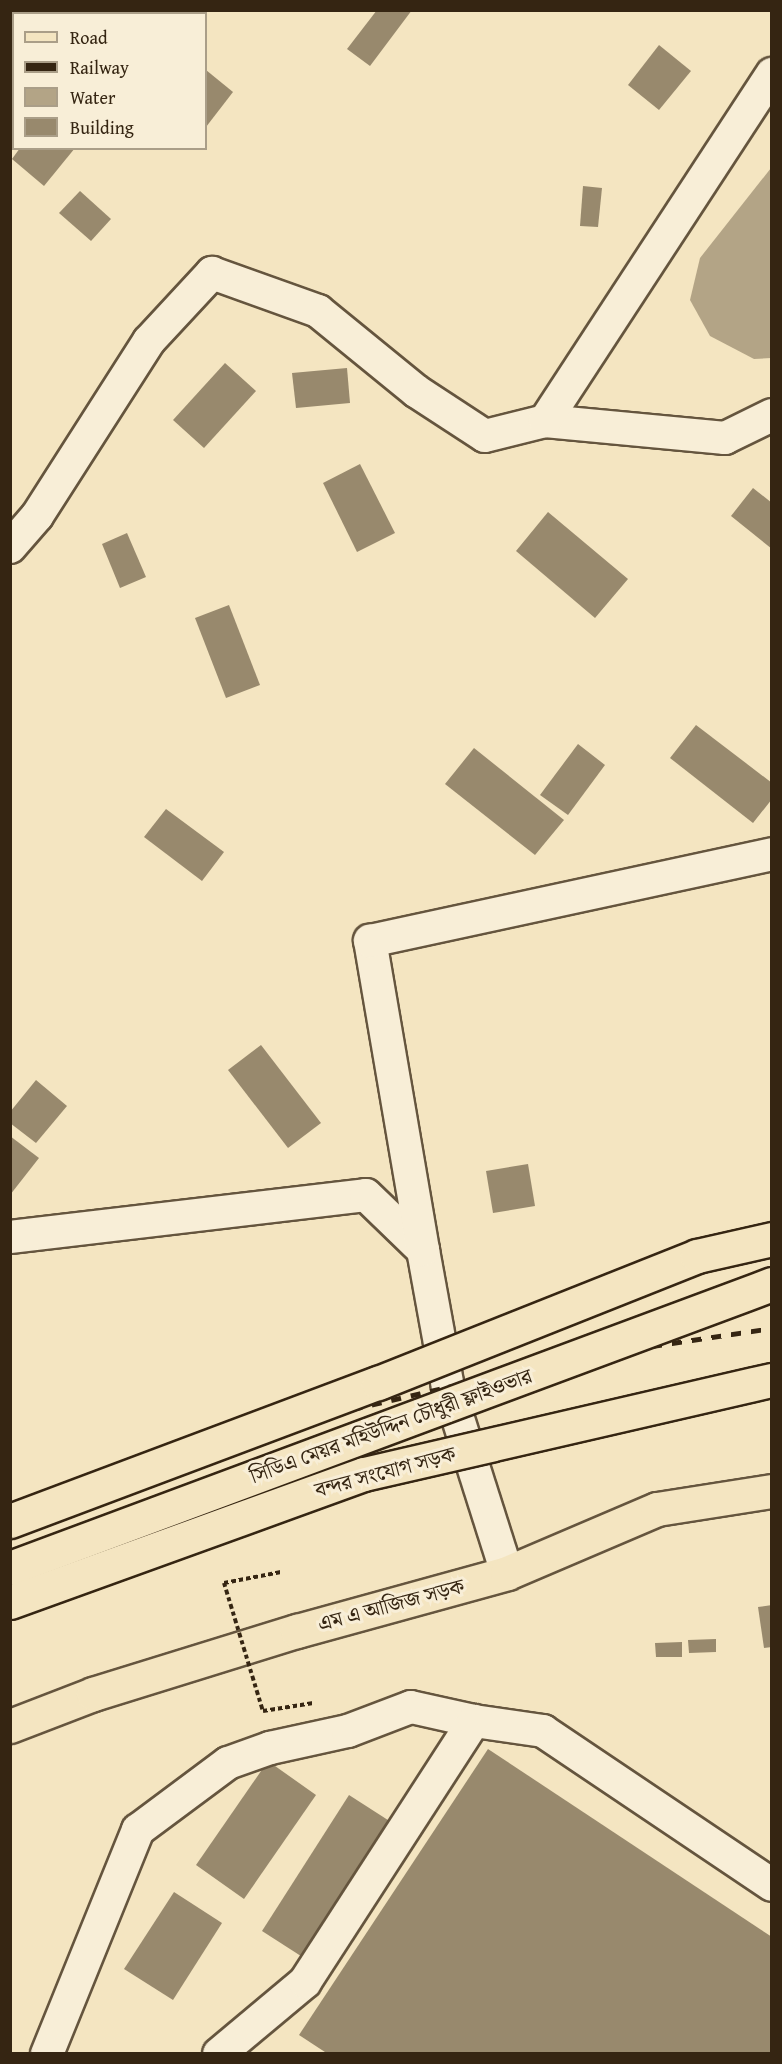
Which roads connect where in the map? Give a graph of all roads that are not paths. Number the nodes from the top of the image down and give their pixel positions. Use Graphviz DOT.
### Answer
graph roads {
  1 [pos="771,74"];
  2 [pos="771,415"];
  3 [pos="545,421"];
  4 [pos="10,547"];
  5 [pos="771,854"];
  6 [pos="10,1237"];
  7 [pos="771,1239"];
  8 [pos="423,1250"];
  9 [pos="771,1284"];
  10 [pos="771,1380"];
  11 [pos="771,1491"];
  12 [pos="10,1521"];
  13 [pos="10,1568"];
  14 [pos="507,1573"];
  15 [pos="10,1602"];
  16 [pos="474,1721"];
  17 [pos="10,1726"];
  18 [pos="771,1885"];
  19 [pos="47,2054"];
  20 [pos="219,2054"];
  1 -- 3 [label="street"];
  2 -- 3 [label="street"];
  3 -- 4 [label="street"];
  5 -- 8 [label="street"];
  6 -- 8 [label="street"];
  7 -- 12 [label="main road, bridge"];
  8 -- 14 [label="street"];
  9 -- 13 [label="main road, সিডিএ মেয়র মহিউদ্দিন চৌধুরী ফ্লাইওভার, bridge"];
  10 -- 15 [label="main road, বন্দর সংযোগ সড়ক, bridge"];
  11 -- 14 [label="main road, এম এ আজিজ সড়ক"];
  14 -- 17 [label="main road, এম এ আজিজ সড়ক"];
  16 -- 18 [label="street"];
  16 -- 19 [label="street"];
  16 -- 20 [label="street"];
}
